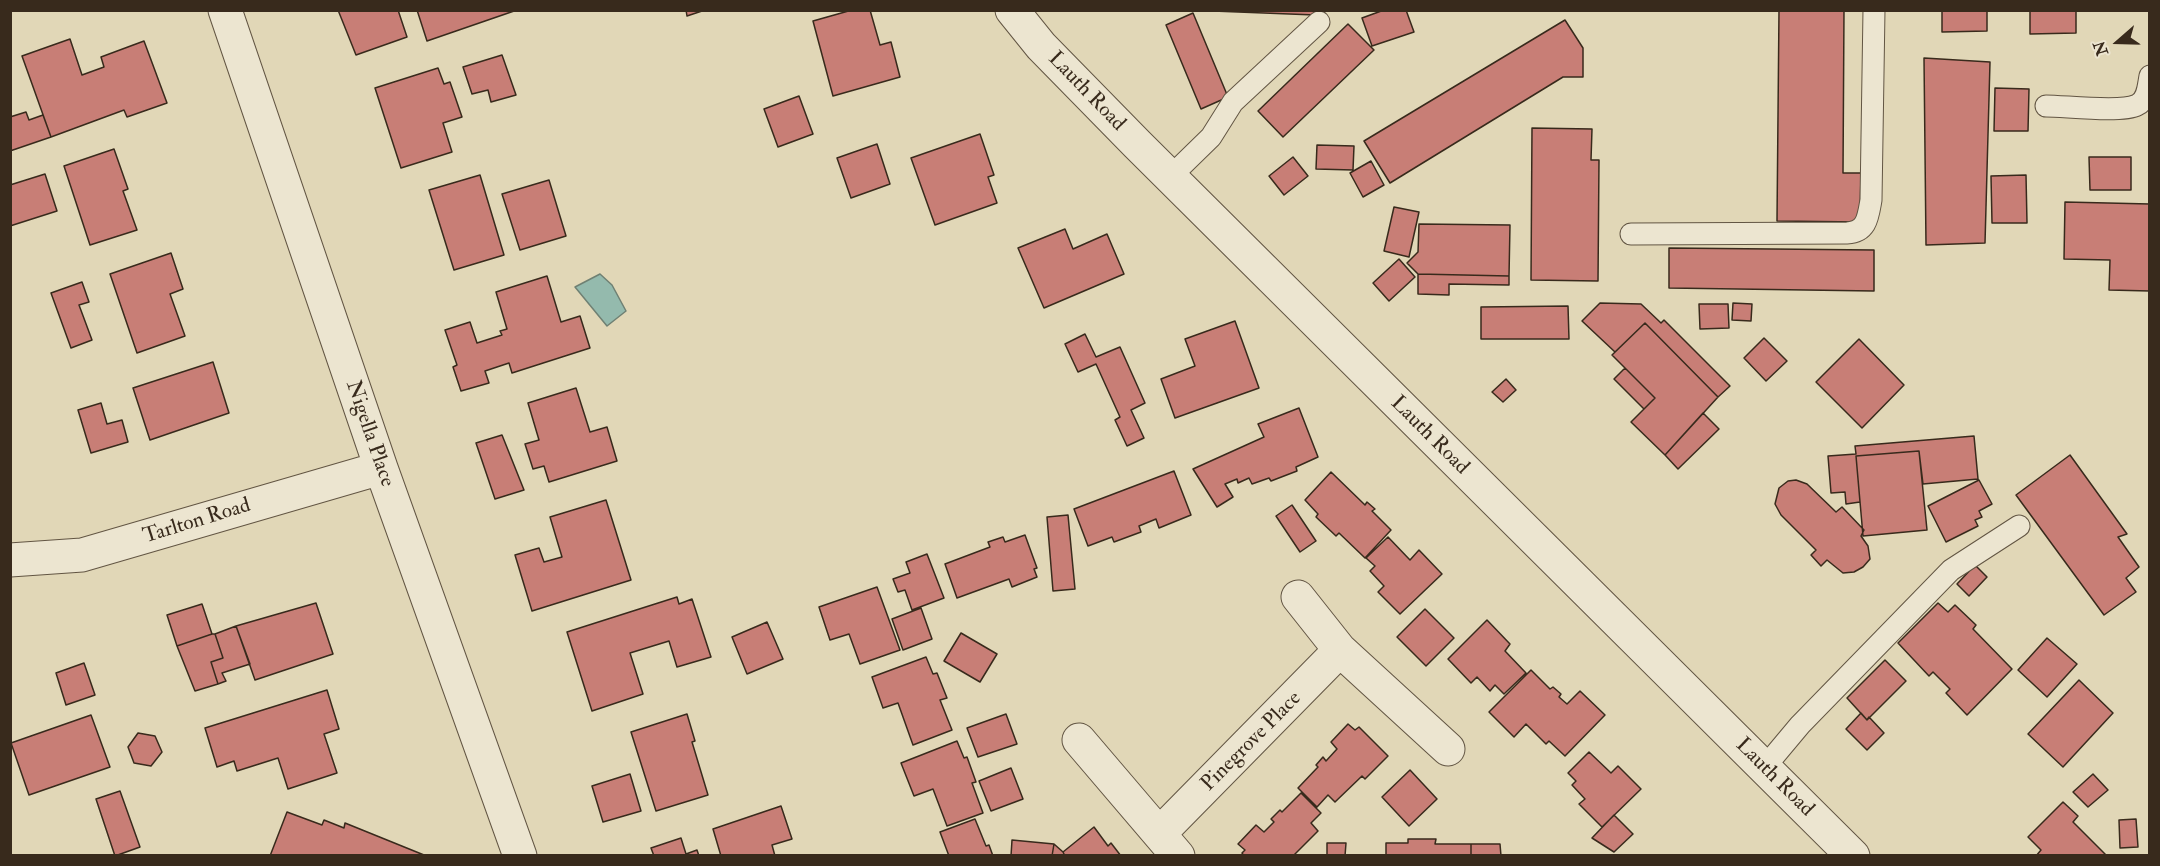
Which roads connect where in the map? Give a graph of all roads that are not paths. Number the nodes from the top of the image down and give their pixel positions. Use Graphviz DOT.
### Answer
graph roads {
  1 [pos="225,10"];
  2 [pos="1012,10"];
  3 [pos="1874,10"];
  4 [pos="1319,22"];
  5 [pos="2150,76"];
  6 [pos="2046,106"];
  7 [pos="1170,177"];
  8 [pos="1631,234"];
  9 [pos="381,468"];
  10 [pos="2019,526"];
  11 [pos="10,560"];
  12 [pos="1298,597"];
  13 [pos="1340,650"];
  14 [pos="1079,740"];
  15 [pos="1448,749"];
  16 [pos="1764,768"];
  17 [pos="1170,844"];
  18 [pos="520,855"];
  19 [pos="1852,855"];
  1 -- 9 [label="street, Nigella Place"];
  2 -- 7 [label="street, Lauth Road"];
  3 -- 8 [label="lane"];
  4 -- 7 [label="lane"];
  5 -- 6 [label="lane"];
  7 -- 16 [label="street, Lauth Road"];
  9 -- 11 [label="street, Tarlton Road"];
  9 -- 18 [label="street, Nigella Place"];
  10 -- 16 [label="lane"];
  12 -- 13 [label="street"];
  13 -- 15 [label="street"];
  13 -- 17 [label="street, Pinegrove Place"];
  14 -- 17 [label="street, Pinegrove Place"];
  16 -- 19 [label="street, Lauth Road"];
}
